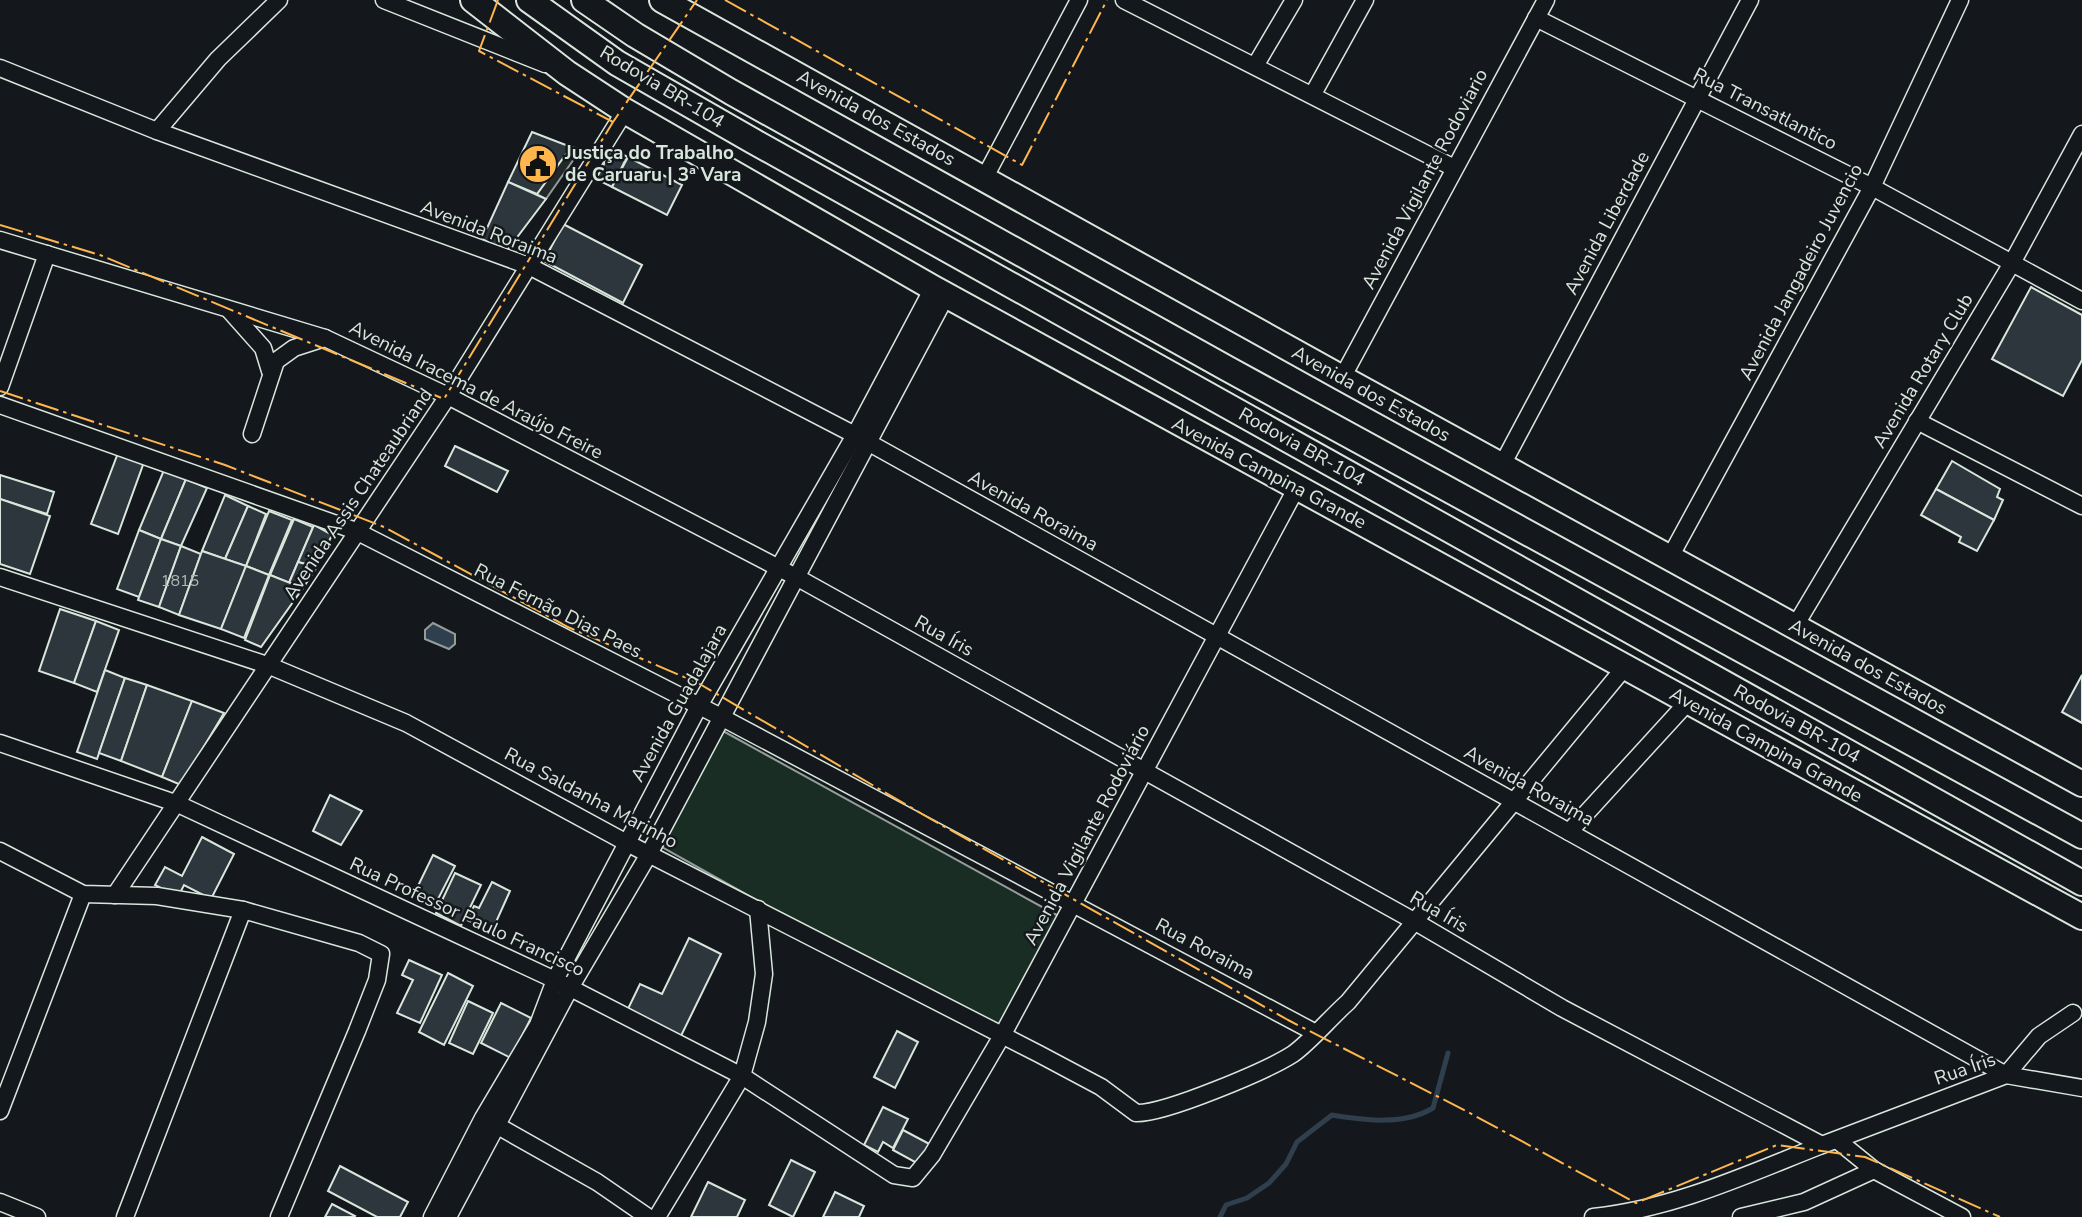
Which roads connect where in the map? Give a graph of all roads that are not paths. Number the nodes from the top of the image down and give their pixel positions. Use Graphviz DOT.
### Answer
graph roads {
  1 [pos="279,0"];
  2 [pos="384,0"];
  3 [pos="473,0"];
  4 [pos="529,0"];
  5 [pos="584,0"];
  6 [pos="663,0"];
  7 [pos="1079,0"];
  8 [pos="1124,0"];
  9 [pos="1294,0"];
  10 [pos="1365,0"];
  11 [pos="1546,0"];
  12 [pos="1750,0"];
  13 [pos="1960,0"];
  14 [pos="1536,19"];
  15 [pos="1255,66"];
  16 [pos="0,68"];
  17 [pos="567,73"];
  18 [pos="1313,94"];
  19 [pos="1698,98"];
  20 [pos="625,111"];
  21 [pos="157,131"];
  22 [pos="2082,134"];
  23 [pos="1454,167"];
  24 [pos="985,177"];
  25 [pos="1872,187"];
  26 [pos="0,240"];
  27 [pos="47,254"];
  28 [pos="2012,263"];
  29 [pos="529,266"];
  30 [pos="940,292"];
  31 [pos="2082,301"];
  32 [pos="228,308"];
  33 [pos="325,338"];
  34 [pos="270,371"];
  35 [pos="1342,378"];
  36 [pos="0,387"];
  37 [pos="448,396"];
  38 [pos="0,405"];
  39 [pos="1917,421"];
  40 [pos="252,433"];
  41 [pos="855,435"];
  42 [pos="869,444"];
  43 [pos="1502,465"];
  44 [pos="1297,487"];
  45 [pos="2082,506"];
  46 [pos="356,531"];
  47 [pos="1669,559"];
  48 [pos="779,568"];
  49 [pos="0,577"];
  50 [pos="798,578"];
  51 [pos="1795,626"];
  52 [pos="1215,636"];
  53 [pos="270,666"];
  54 [pos="1625,667"];
  55 [pos="1687,703"];
  56 [pos="699,706"];
  57 [pos="721,718"];
  58 [pos="0,743"];
  59 [pos="1145,772"];
  60 [pos="2082,784"];
  61 [pos="1516,802"];
  62 [pos="178,804"];
  63 [pos="1569,832"];
  64 [pos="2082,836"];
  65 [pos="627,843"];
  66 [pos="0,851"];
  67 [pos="649,854"];
  68 [pos="2082,883"];
  69 [pos="83,894"];
  70 [pos="115,895"];
  71 [pos="1075,903"];
  72 [pos="758,909"];
  73 [pos="243,910"];
  74 [pos="2082,917"];
  75 [pos="1414,921"];
  76 [pos="555,980"];
  77 [pos="570,988"];
  78 [pos="2073,1013"];
  79 [pos="1314,1032"];
  80 [pos="1003,1034"];
  81 [pos="2006,1075"];
  82 [pos="742,1076"];
  83 [pos="2082,1087"];
  84 [pos="0,1111"];
  85 [pos="491,1122"];
  86 [pos="1830,1142"];
  87 [pos="1874,1170"];
  88 [pos="894,1175"];
  89 [pos="0,1202"];
  90 [pos="37,1217"];
  91 [pos="125,1217"];
  92 [pos="279,1217"];
  93 [pos="432,1217"];
  94 [pos="448,1217"];
  95 [pos="648,1217"];
  96 [pos="657,1217"];
  97 [pos="1594,1217"];
  98 [pos="1741,1217"];
  99 [pos="1962,1217"];
  1 -- 21 [label="street"];
  2 -- 17 [label="street"];
  3 -- 17 [label="main road, Avenida Campina Grande"];
  4 -- 68 [label="main road, Rodovia BR-104"];
  5 -- 64 [label="main road, Rodovia BR-104"];
  6 -- 24 [label="main road, Avenida dos Estados"];
  7 -- 24 [label="street"];
  8 -- 15 [label="street"];
  9 -- 15 [label="street"];
  10 -- 18 [label="street"];
  11 -- 14 [label="street, Avenida Vigilante Rodoviario"];
  12 -- 19 [label="street, Avenida Liberdade"];
  13 -- 25 [label="street, Avenida Jangadeiro Juvencio"];
  14 -- 19 [label="street, Rua Transatlantico"];
  14 -- 23 [label="street, Avenida Vigilante Rodoviario"];
  15 -- 18 [label="street"];
  16 -- 21 [label="street, Avenida Roraima"];
  17 -- 20 [label="main road, Avenida Campina Grande"];
  18 -- 23 [label="street"];
  19 -- 25 [label="street, Rua Transatlantico"];
  19 -- 43 [label="street, Avenida Liberdade"];
  20 -- 29 [label="street, Avenida Assis Chateaubriand"];
  20 -- 30 [label="main road, Avenida Campina Grande"];
  21 -- 29 [label="street, Avenida Roraima"];
  22 -- 28 [label="street, Avenida Rotary Club"];
  23 -- 35 [label="street, Avenida Vigilante Rodoviario"];
  24 -- 35 [label="main road, Avenida dos Estados"];
  25 -- 28 [label="street, Rua Transatlantico"];
  25 -- 47 [label="street, Avenida Jangadeiro Juvencio"];
  26 -- 27 [label="street, Avenida Iracema de Araújo Freire"];
  27 -- 32 [label="street, Avenida Iracema de Araújo Freire"];
  27 -- 36 [label="street"];
  28 -- 31 [label="street, Rua Transatlantico"];
  28 -- 39 [label="street, Avenida Rotary Club"];
  29 -- 37 [label="street, Avenida Assis Chateaubriand"];
  29 -- 41 [label="street, Avenida Roraima"];
  30 -- 41 [label="street, Avenida Guadalajara"];
  30 -- 42 [label="street"];
  30 -- 44 [label="main road, Avenida Campina Grande"];
  32 -- 33 [label="street, Avenida Iracema de Araújo Freire"];
  32 -- 34 [label="street"];
  33 -- 34 [label="street"];
  33 -- 37 [label="street, Avenida Iracema de Araújo Freire"];
  34 -- 40 [label="street"];
  35 -- 43 [label="main road, Avenida dos Estados"];
  37 -- 46 [label="street, Avenida Assis Chateaubriand"];
  37 -- 48 [label="street, Avenida Iracema de Araújo Freire"];
  38 -- 46 [label="street, Rua Fernão Dias Paes"];
  39 -- 45 [label="street"];
  39 -- 51 [label="street, Avenida Rotary Club"];
  41 -- 42 [label="street, Avenida Roraima"];
  41 -- 48 [label="street, Avenida Guadalajara"];
  42 -- 50 [label="street"];
  42 -- 52 [label="street, Avenida Roraima"];
  43 -- 47 [label="main road, Avenida dos Estados"];
  44 -- 52 [label="street, Avenida Vigilante Rodoviário"];
  44 -- 54 [label="main road, Avenida Campina Grande"];
  46 -- 53 [label="street, Avenida Assis Chateaubriand"];
  46 -- 56 [label="street, Rua Fernão Dias Paes"];
  47 -- 51 [label="main road, Avenida dos Estados"];
  48 -- 50 [label="street, Avenida Iracema de Araújo Freire"];
  48 -- 56 [label="street, Avenida Guadalajara"];
  49 -- 53 [label="street, Rua Saldanha Marinho"];
  50 -- 57 [label="street"];
  50 -- 59 [label="street, Rua Íris"];
  51 -- 60 [label="main road, Avenida dos Estados"];
  52 -- 59 [label="street, Avenida Vigilante Rodoviário"];
  52 -- 61 [label="street, Avenida Roraima"];
  53 -- 62 [label="street, Avenida Assis Chateaubriand"];
  53 -- 65 [label="street, Rua Saldanha Marinho"];
  54 -- 55 [label="main road, Avenida Campina Grande"];
  54 -- 61 [label="street"];
  55 -- 63 [label="street"];
  55 -- 74 [label="main road, Avenida Campina Grande"];
  56 -- 57 [label="street, Rua Fernão Dias Paes"];
  56 -- 65 [label="street, Avenida Guadalajara"];
  57 -- 67 [label="street"];
  57 -- 71 [label="street, Rua Fernão Dias Paes"];
  58 -- 62 [label="street, Rua Professor Paulo Francisco"];
  59 -- 71 [label="street, Avenida Vigilante Rodoviário"];
  59 -- 75 [label="street, Rua Íris"];
  61 -- 63 [label="street, Avenida Roraima"];
  61 -- 75 [label="street"];
  62 -- 70 [label="street, Avenida Assis Chateaubriand"];
  62 -- 76 [label="street, Rua Professor Paulo Francisco"];
  63 -- 81 [label="street, Avenida Roraima"];
  65 -- 67 [label="street, Rua Saldanha Marinho"];
  65 -- 76 [label="street, Avenida Guadalajara"];
  66 -- 69 [label="street"];
  67 -- 72 [label="street, Rua Saldanha Marinho"];
  67 -- 77 [label="street"];
  69 -- 70 [label="street"];
  69 -- 84 [label="street"];
  70 -- 73 [label="street"];
  71 -- 79 [label="street, Rua Roraima"];
  71 -- 80 [label="street, Avenida Vigilante Rodoviário"];
  72 -- 80 [label="street, Rua Saldanha Marinho"];
  72 -- 82 [label="street"];
  73 -- 91 [label="street"];
  73 -- 92 [label="street"];
  75 -- 79 [label="street"];
  75 -- 86 [label="street, Rua Íris"];
  76 -- 77 [label="street, Rua Professor Paulo Francisco"];
  76 -- 85 [label="street, Avenida Guadalajara"];
  77 -- 82 [label="street, Rua Professor Paulo Francisco"];
  77 -- 85 [label="street"];
  78 -- 81 [label="street"];
  79 -- 80 [label="street, Rua Saldanha Marinho"];
  80 -- 88 [label="street, Avenida Vigilante Rodoviário"];
  81 -- 83 [label="street, Rua Íris"];
  81 -- 86 [label="street, Rua Íris"];
  82 -- 88 [label="street, Rua Professor Paulo Francisco"];
  82 -- 96 [label="street"];
  85 -- 93 [label="street, Avenida Guadalajara"];
  85 -- 94 [label="street"];
  85 -- 95 [label="street"];
  86 -- 87 [label="street"];
  86 -- 97 [label="street"];
  87 -- 98 [label="street"];
  87 -- 99 [label="street"];
  89 -- 90 [label="street"];
}
